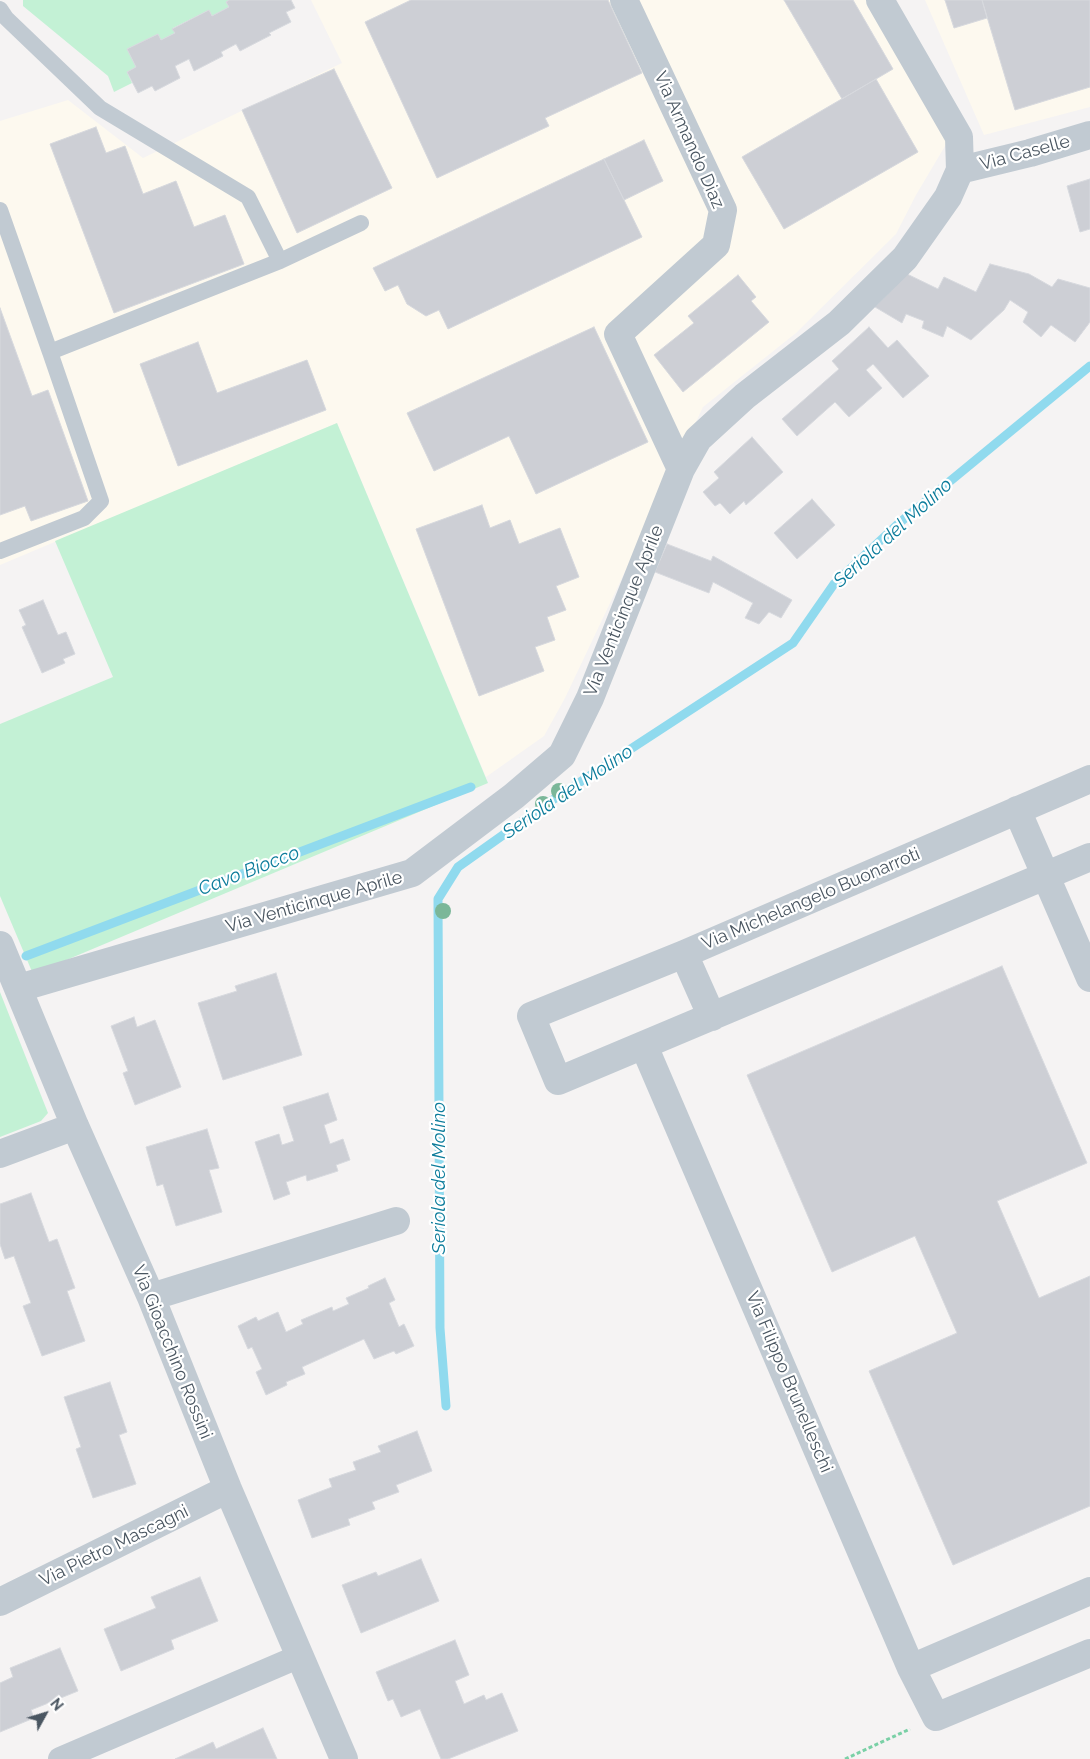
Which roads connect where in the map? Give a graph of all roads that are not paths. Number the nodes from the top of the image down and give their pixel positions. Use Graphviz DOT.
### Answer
graph roads {
  1 [pos="624,0"];
  2 [pos="880,0"];
  3 [pos="0,10"];
  4 [pos="1090,135"];
  5 [pos="960,170"];
  6 [pos="0,210"];
  7 [pos="360,223"];
  8 [pos="280,261"];
  9 [pos="50,352"];
  10 [pos="681,469"];
  11 [pos="0,551"];
  12 [pos="1090,779"];
  13 [pos="1017,810"];
  14 [pos="1090,857"];
  15 [pos="1045,876"];
  16 [pos="0,945"];
  17 [pos="684,954"];
  18 [pos="1090,978"];
  19 [pos="19,988"];
  20 [pos="712,1017"];
  21 [pos="644,1046"];
  22 [pos="75,1126"];
  23 [pos="0,1154"];
  24 [pos="396,1221"];
  25 [pos="151,1297"];
  26 [pos="228,1489"];
  27 [pos="1090,1591"];
  28 [pos="0,1602"];
  29 [pos="1090,1653"];
  30 [pos="300,1656"];
  31 [pos="911,1668"];
  32 [pos="60,1759"];
  33 [pos="344,1759"];
  1 -- 10 [label="street, Via Armando Diaz"];
  2 -- 5 [label="street, Via Venticinque Aprile"];
  3 -- 8 [label="lane"];
  4 -- 5 [label="street, Via Caselle"];
  5 -- 10 [label="street, Via Venticinque Aprile"];
  6 -- 9 [label="lane"];
  7 -- 8 [label="lane"];
  8 -- 9 [label="lane"];
  9 -- 11 [label="lane"];
  10 -- 19 [label="street, Via Venticinque Aprile"];
  12 -- 13 [label="street, Via Michelangelo Buonarroti"];
  13 -- 15 [label="street"];
  13 -- 17 [label="street, Via Michelangelo Buonarroti"];
  14 -- 15 [label="street"];
  15 -- 18 [label="street"];
  15 -- 20 [label="street"];
  16 -- 19 [label="street, Via Gioacchino Rossini"];
  17 -- 20 [label="street"];
  17 -- 21 [label="street, Via Michelangelo Buonarroti"];
  19 -- 22 [label="street, Via Gioacchino Rossini"];
  20 -- 21 [label="street"];
  21 -- 31 [label="street, Via Filippo Brunelleschi"];
  22 -- 23 [label="street"];
  22 -- 25 [label="street, Via Gioacchino Rossini"];
  24 -- 25 [label="street"];
  25 -- 26 [label="street, Via Gioacchino Rossini"];
  26 -- 28 [label="street, Via Pietro Mascagni"];
  26 -- 30 [label="street, Via Gioacchino Rossini"];
  27 -- 31 [label="street"];
  29 -- 31 [label="street, Via Filippo Brunelleschi"];
  30 -- 32 [label="street"];
  30 -- 33 [label="street, Via Gioacchino Rossini"];
}
